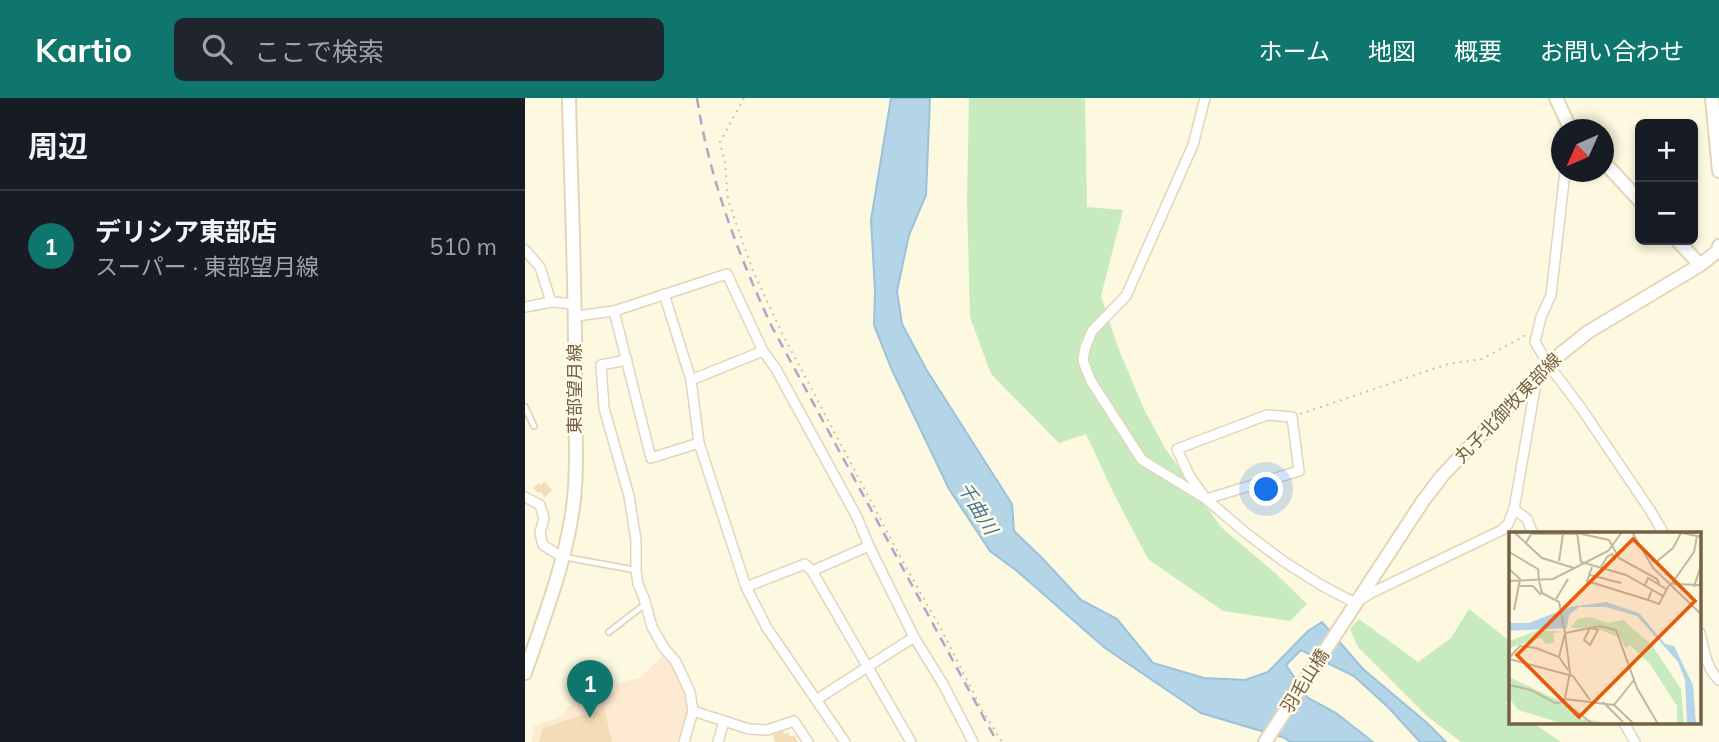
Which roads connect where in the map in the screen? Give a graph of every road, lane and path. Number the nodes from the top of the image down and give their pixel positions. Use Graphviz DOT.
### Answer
graph roads {
  1 [pos="569,98"];
  2 [pos="744,98"];
  3 [pos="1205,98"];
  4 [pos="1556,98"];
  5 [pos="1712,98"];
  6 [pos="1566,119"];
  7 [pos="1719,171"];
  8 [pos="1614,173"];
  9 [pos="1564,182"];
  10 [pos="1635,196"];
  11 [pos="1682,245"];
  12 [pos="525,250"];
  13 [pos="1719,250"];
  14 [pos="1700,265"];
  15 [pos="664,294"];
  16 [pos="551,302"];
  17 [pos="525,307"];
  18 [pos="575,310"];
  19 [pos="614,312"];
  20 [pos="1538,328"];
  21 [pos="763,351"];
  22 [pos="627,360"];
  23 [pos="1548,364"];
  24 [pos="1537,375"];
  25 [pos="691,380"];
  26 [pos="525,407"];
  27 [pos="1292,417"];
  28 [pos="534,426"];
  29 [pos="699,443"];
  30 [pos="525,498"];
  31 [pos="1206,499"];
  32 [pos="1514,509"];
  33 [pos="1532,532"];
  34 [pos="1663,532"];
  35 [pos="869,546"];
  36 [pos="562,557"];
  37 [pos="636,570"];
  38 [pos="812,571"];
  39 [pos="746,587"];
  40 [pos="1355,603"];
  41 [pos="645,605"];
  42 [pos="1345,620"];
  43 [pos="609,632"];
  44 [pos="914,637"];
  45 [pos="1701,637"];
  46 [pos="868,667"];
  47 [pos="525,673"];
  48 [pos="1719,680"];
  49 [pos="816,700"];
  50 [pos="693,711"];
  51 [pos="724,721"];
  52 [pos="1625,724"];
  53 [pos="684,742"];
  54 [pos="718,742"];
  55 [pos="808,742"];
  56 [pos="845,742"];
  57 [pos="911,742"];
  58 [pos="974,742"];
  59 [pos="1002,742"];
  60 [pos="1265,742"];
  61 [pos="1635,742"];
  1 -- 18 [label="main road, 東部望月線"];
  2 -- 59 [label="path"];
  3 -- 31 [label="street"];
  4 -- 6 [label="main road"];
  5 -- 7 [label="main road"];
  8 -- 10 [label="main road"];
  9 -- 20 [label="street"];
  11 -- 14 [label="main road"];
  12 -- 16 [label="street"];
  13 -- 14 [label="main road, 丸子北御牧東部線"];
  14 -- 23 [label="main road, 丸子北御牧東部線"];
  15 -- 19 [label="street"];
  15 -- 21 [label="street"];
  15 -- 25 [label="street"];
  16 -- 17 [label="street"];
  16 -- 18 [label="street"];
  18 -- 19 [label="street"];
  18 -- 36 [label="main road, 東部望月線"];
  19 -- 22 [label="street"];
  20 -- 23 [label="street"];
  20 -- 27 [label="path"];
  21 -- 25 [label="street"];
  21 -- 35 [label="street"];
  22 -- 29 [label="street"];
  22 -- 37 [label="street"];
  23 -- 24 [label="main road, 丸子北御牧東部線"];
  23 -- 34 [label="street"];
  24 -- 32 [label="street"];
  24 -- 40 [label="main road, 丸子北御牧東部線"];
  25 -- 29 [label="street"];
  26 -- 28 [label="lane"];
  27 -- 31 [label="street"];
  27 -- 31 [label="street"];
  29 -- 39 [label="street"];
  30 -- 36 [label="street"];
  31 -- 40 [label="street"];
  32 -- 33 [label="street"];
  32 -- 40 [label="street"];
  35 -- 38 [label="street"];
  35 -- 44 [label="street"];
  36 -- 37 [label="lane"];
  36 -- 47 [label="main road, 東部望月線"];
  37 -- 41 [label="street"];
  38 -- 39 [label="street"];
  38 -- 46 [label="street"];
  39 -- 49 [label="street"];
  40 -- 42 [label="main road, 丸子北御牧東部線"];
  41 -- 43 [label="lane"];
  41 -- 50 [label="street"];
  42 -- 60 [label="main road, 羽毛山橋"];
  44 -- 46 [label="street"];
  44 -- 58 [label="street"];
  45 -- 48 [label="street"];
  46 -- 49 [label="street"];
  46 -- 57 [label="street"];
  49 -- 56 [label="street"];
  50 -- 51 [label="street"];
  50 -- 53 [label="street"];
  51 -- 54 [label="street"];
  51 -- 55 [label="street"];
  52 -- 61 [label="street"];
}
